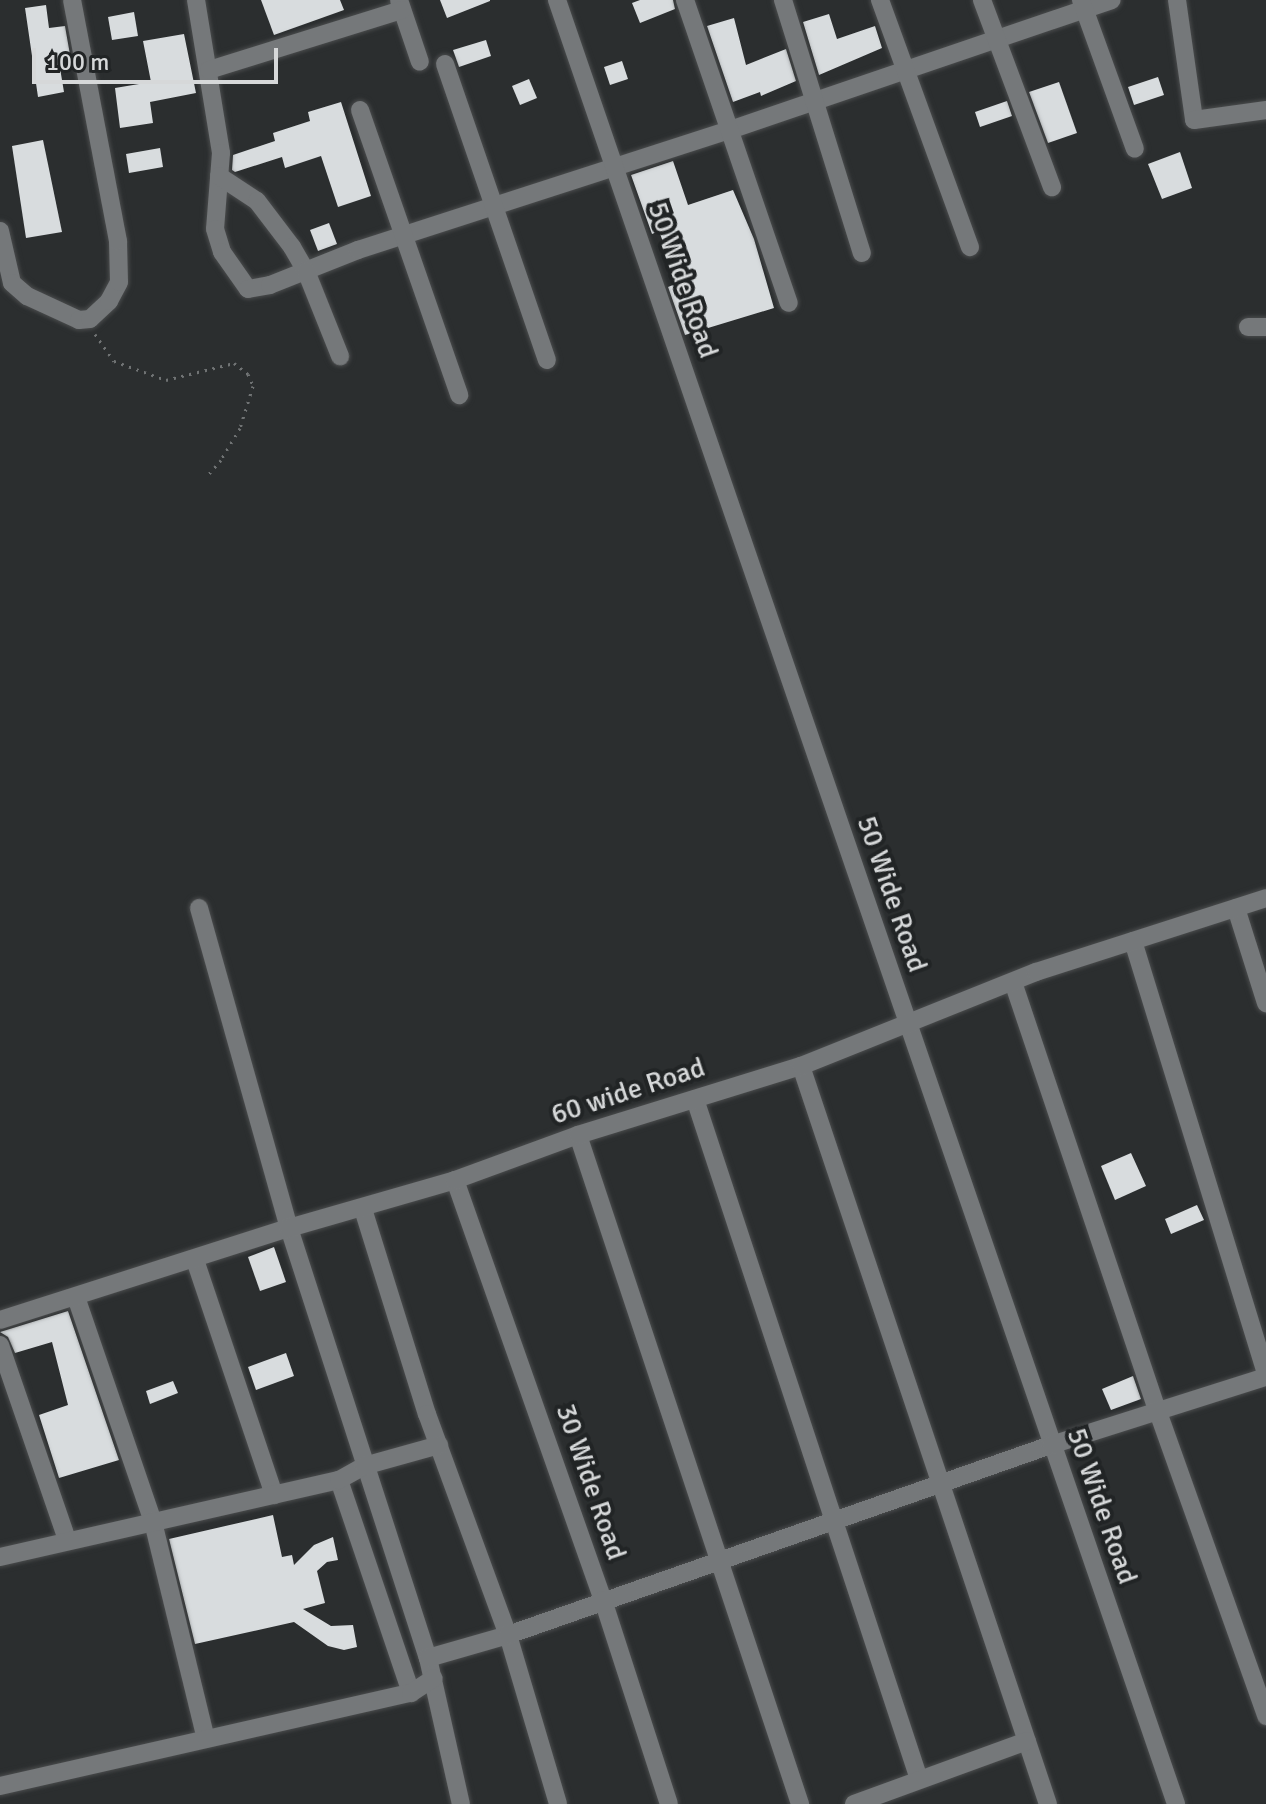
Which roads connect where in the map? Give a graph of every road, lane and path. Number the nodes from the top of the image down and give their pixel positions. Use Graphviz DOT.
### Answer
graph roads {
  1 [pos="72,0"];
  2 [pos="196,0"];
  3 [pos="557,0"];
  4 [pos="685,0"];
  5 [pos="783,0"];
  6 [pos="880,0"];
  7 [pos="982,0"];
  8 [pos="1111,0"];
  9 [pos="1177,0"];
  10 [pos="1083,4"];
  11 [pos="401,5"];
  12 [pos="996,39"];
  13 [pos="420,62"];
  14 [pos="445,64"];
  15 [pos="907,69"];
  16 [pos="209,70"];
  17 [pos="816,101"];
  18 [pos="360,110"];
  19 [pos="1266,110"];
  20 [pos="730,130"];
  21 [pos="1135,149"];
  22 [pos="614,165"];
  23 [pos="219,176"];
  24 [pos="1052,187"];
  25 [pos="493,205"];
  26 [pos="0,231"];
  27 [pos="402,235"];
  28 [pos="970,247"];
  29 [pos="862,253"];
  30 [pos="306,271"];
  31 [pos="789,303"];
  32 [pos="90,319"];
  33 [pos="340,356"];
  34 [pos="547,360"];
  35 [pos="459,395"];
  36 [pos="206,477"];
  37 [pos="1266,898"];
  38 [pos="199,908"];
  39 [pos="1236,908"];
  40 [pos="1133,941"];
  41 [pos="1013,982"];
  42 [pos="1266,1003"];
  43 [pos="907,1025"];
  44 [pos="801,1066"];
  45 [pos="695,1099"];
  46 [pos="578,1135"];
  47 [pos="455,1180"];
  48 [pos="363,1209"];
  49 [pos="289,1228"];
  50 [pos="195,1260"];
  51 [pos="76,1297"];
  52 [pos="0,1320"];
  53 [pos="0,1345"];
  54 [pos="1266,1375"];
  55 [pos="9,1396"];
  56 [pos="1158,1412"];
  57 [pos="439,1445"];
  58 [pos="1051,1445"];
  59 [pos="364,1466"];
  60 [pos="339,1480"];
  61 [pos="941,1484"];
  62 [pos="274,1495"];
  63 [pos="153,1522"];
  64 [pos="835,1522"];
  65 [pos="67,1540"];
  66 [pos="0,1557"];
  67 [pos="721,1560"];
  68 [pos="603,1600"];
  69 [pos="508,1635"];
  70 [pos="428,1658"];
  71 [pos="434,1678"];
  72 [pos="411,1693"];
  73 [pos="1266,1716"];
  74 [pos="206,1739"];
  75 [pos="1027,1741"];
  76 [pos="919,1779"];
  77 [pos="0,1786"];
  78 [pos="461,1804"];
  79 [pos="558,1804"];
  80 [pos="669,1804"];
  81 [pos="800,1804"];
  82 [pos="854,1804"];
  83 [pos="1048,1804"];
  84 [pos="1176,1804"];
  1 -- 32 [label="street"];
  2 -- 16 [label="street"];
  3 -- 22 [label="street, 50 Wide Road"];
  4 -- 20 [label="street"];
  5 -- 17 [label="street"];
  6 -- 15 [label="street"];
  7 -- 12 [label="street"];
  8 -- 10 [label="street"];
  9 -- 19 [label="street"];
  10 -- 12 [label="street"];
  10 -- 21 [label="street"];
  11 -- 13 [label="street"];
  11 -- 16 [label="street"];
  12 -- 15 [label="street"];
  12 -- 24 [label="street"];
  14 -- 25 [label="street"];
  15 -- 17 [label="street"];
  15 -- 28 [label="street"];
  16 -- 23 [label="street"];
  17 -- 20 [label="street"];
  17 -- 29 [label="street"];
  18 -- 27 [label="street"];
  20 -- 22 [label="street"];
  20 -- 31 [label="street"];
  22 -- 25 [label="street"];
  22 -- 43 [label="street, 50 Wide Road"];
  23 -- 30 [label="street"];
  23 -- 30 [label="street"];
  25 -- 27 [label="street"];
  25 -- 34 [label="street"];
  26 -- 32 [label="street"];
  27 -- 30 [label="street"];
  27 -- 35 [label="street"];
  30 -- 33 [label="street"];
  32 -- 36 [label="path"];
  37 -- 39 [label="street, 60 wide Road"];
  38 -- 49 [label="street"];
  39 -- 40 [label="street, 60 wide Road"];
  39 -- 42 [label="street"];
  40 -- 41 [label="street, 60 wide Road"];
  40 -- 54 [label="street"];
  41 -- 43 [label="street, 60 wide Road"];
  41 -- 56 [label="street"];
  43 -- 44 [label="street, 60 wide Road"];
  43 -- 58 [label="street, 50 Wide Road"];
  44 -- 45 [label="street, 60 wide Road"];
  44 -- 61 [label="street"];
  45 -- 46 [label="street, 60 wide Road"];
  45 -- 64 [label="street"];
  46 -- 47 [label="street, 60 wide Road"];
  46 -- 67 [label="street"];
  47 -- 48 [label="street, 60 wide Road"];
  47 -- 68 [label="street, 30 Wide Road"];
  48 -- 49 [label="street, 60 wide Road"];
  48 -- 57 [label="street"];
  49 -- 50 [label="street, 60 wide Road"];
  49 -- 59 [label="street"];
  50 -- 51 [label="street, 60 wide Road"];
  50 -- 62 [label="street"];
  51 -- 52 [label="street, 60 wide Road"];
  51 -- 63 [label="street"];
  53 -- 55 [label="street"];
  54 -- 56 [label="street"];
  55 -- 65 [label="street"];
  56 -- 58 [label="street"];
  56 -- 73 [label="street"];
  57 -- 59 [label="street"];
  57 -- 69 [label="street"];
  58 -- 61 [label="street"];
  58 -- 84 [label="street, 50 Wide Road"];
  59 -- 60 [label="street"];
  59 -- 70 [label="street"];
  60 -- 62 [label="street"];
  60 -- 72 [label="street"];
  61 -- 64 [label="street"];
  61 -- 75 [label="street"];
  62 -- 63 [label="street"];
  63 -- 65 [label="street"];
  63 -- 74 [label="street"];
  64 -- 67 [label="street"];
  64 -- 76 [label="street"];
  65 -- 66 [label="street"];
  67 -- 68 [label="street"];
  67 -- 81 [label="street"];
  68 -- 69 [label="street"];
  68 -- 80 [label="street, 30 Wide Road"];
  69 -- 70 [label="street"];
  69 -- 79 [label="street"];
  70 -- 71 [label="street"];
  71 -- 72 [label="street"];
  71 -- 78 [label="street"];
  72 -- 74 [label="street"];
  74 -- 77 [label="street"];
  75 -- 76 [label="street"];
  75 -- 83 [label="street"];
  76 -- 82 [label="street"];
}
